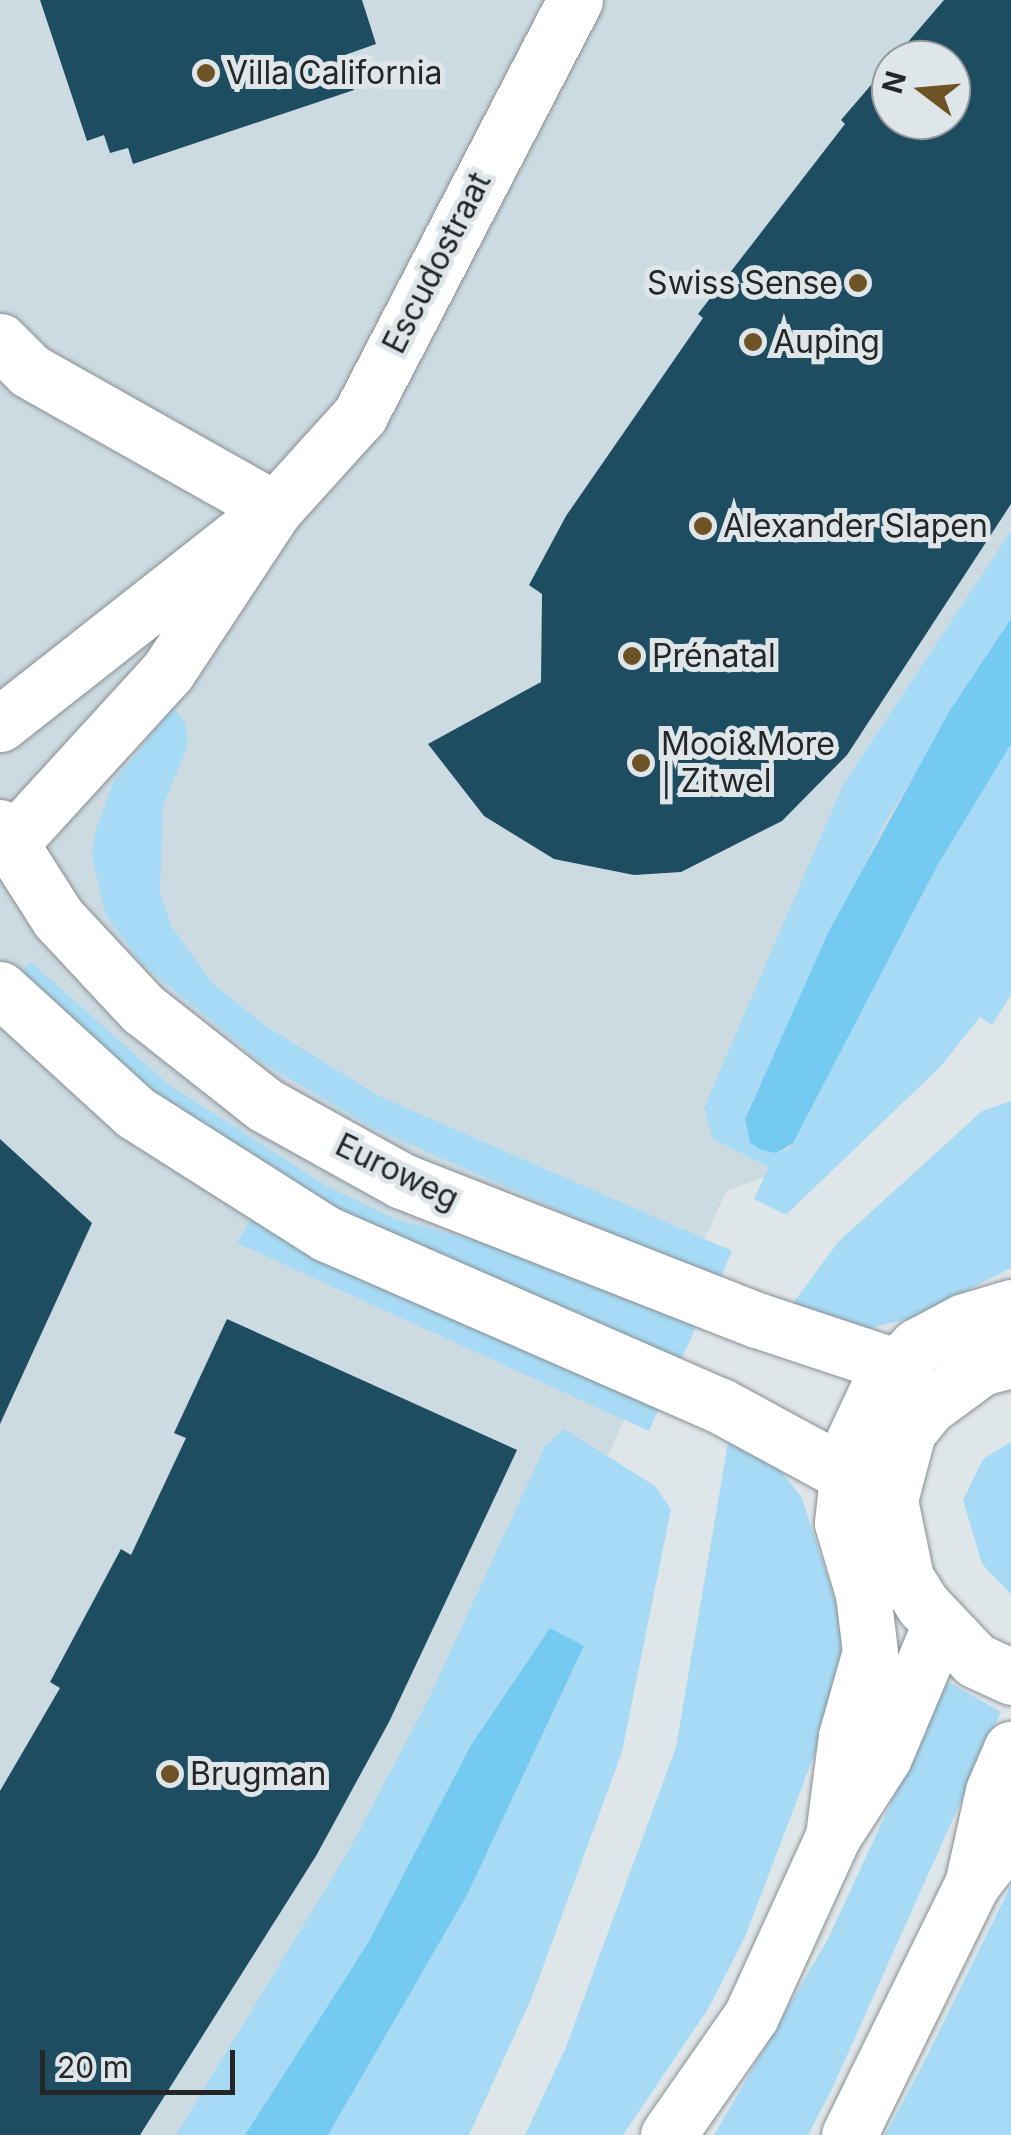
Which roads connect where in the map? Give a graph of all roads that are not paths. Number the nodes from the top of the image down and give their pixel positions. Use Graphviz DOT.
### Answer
graph roads {
  1 [pos="574,0"];
  2 [pos="0,342"];
  3 [pos="275,509"];
  4 [pos="0,724"];
  5 [pos="3,839"];
  6 [pos="0,990"];
  7 [pos="1011,1307"];
  8 [pos="1011,1360"];
  9 [pos="895,1366"];
  10 [pos="867,1486"];
  11 [pos="940,1627"];
  12 [pos="1011,1678"];
  13 [pos="1011,1749"];
  14 [pos="1011,1834"];
  15 [pos="833,1836"];
  16 [pos="972,1884"];
  17 [pos="668,2135"];
  18 [pos="848,2135"];
  1 -- 3 [label="street, Escudostraat"];
  2 -- 3 [label="street"];
  3 -- 4 [label="street, Escudostraat"];
  3 -- 5 [label="street, Escudostraat"];
  5 -- 9 [label="street, Euroweg"];
  6 -- 10 [label="street"];
  7 -- 9 [label="street"];
  8 -- 10 [label="street"];
  9 -- 10 [label="street"];
  10 -- 11 [label="street"];
  10 -- 15 [label="street"];
  11 -- 12 [label="street"];
  11 -- 15 [label="street"];
  13 -- 16 [label="street"];
  14 -- 16 [label="street"];
  15 -- 17 [label="street"];
  16 -- 18 [label="street"];
}
